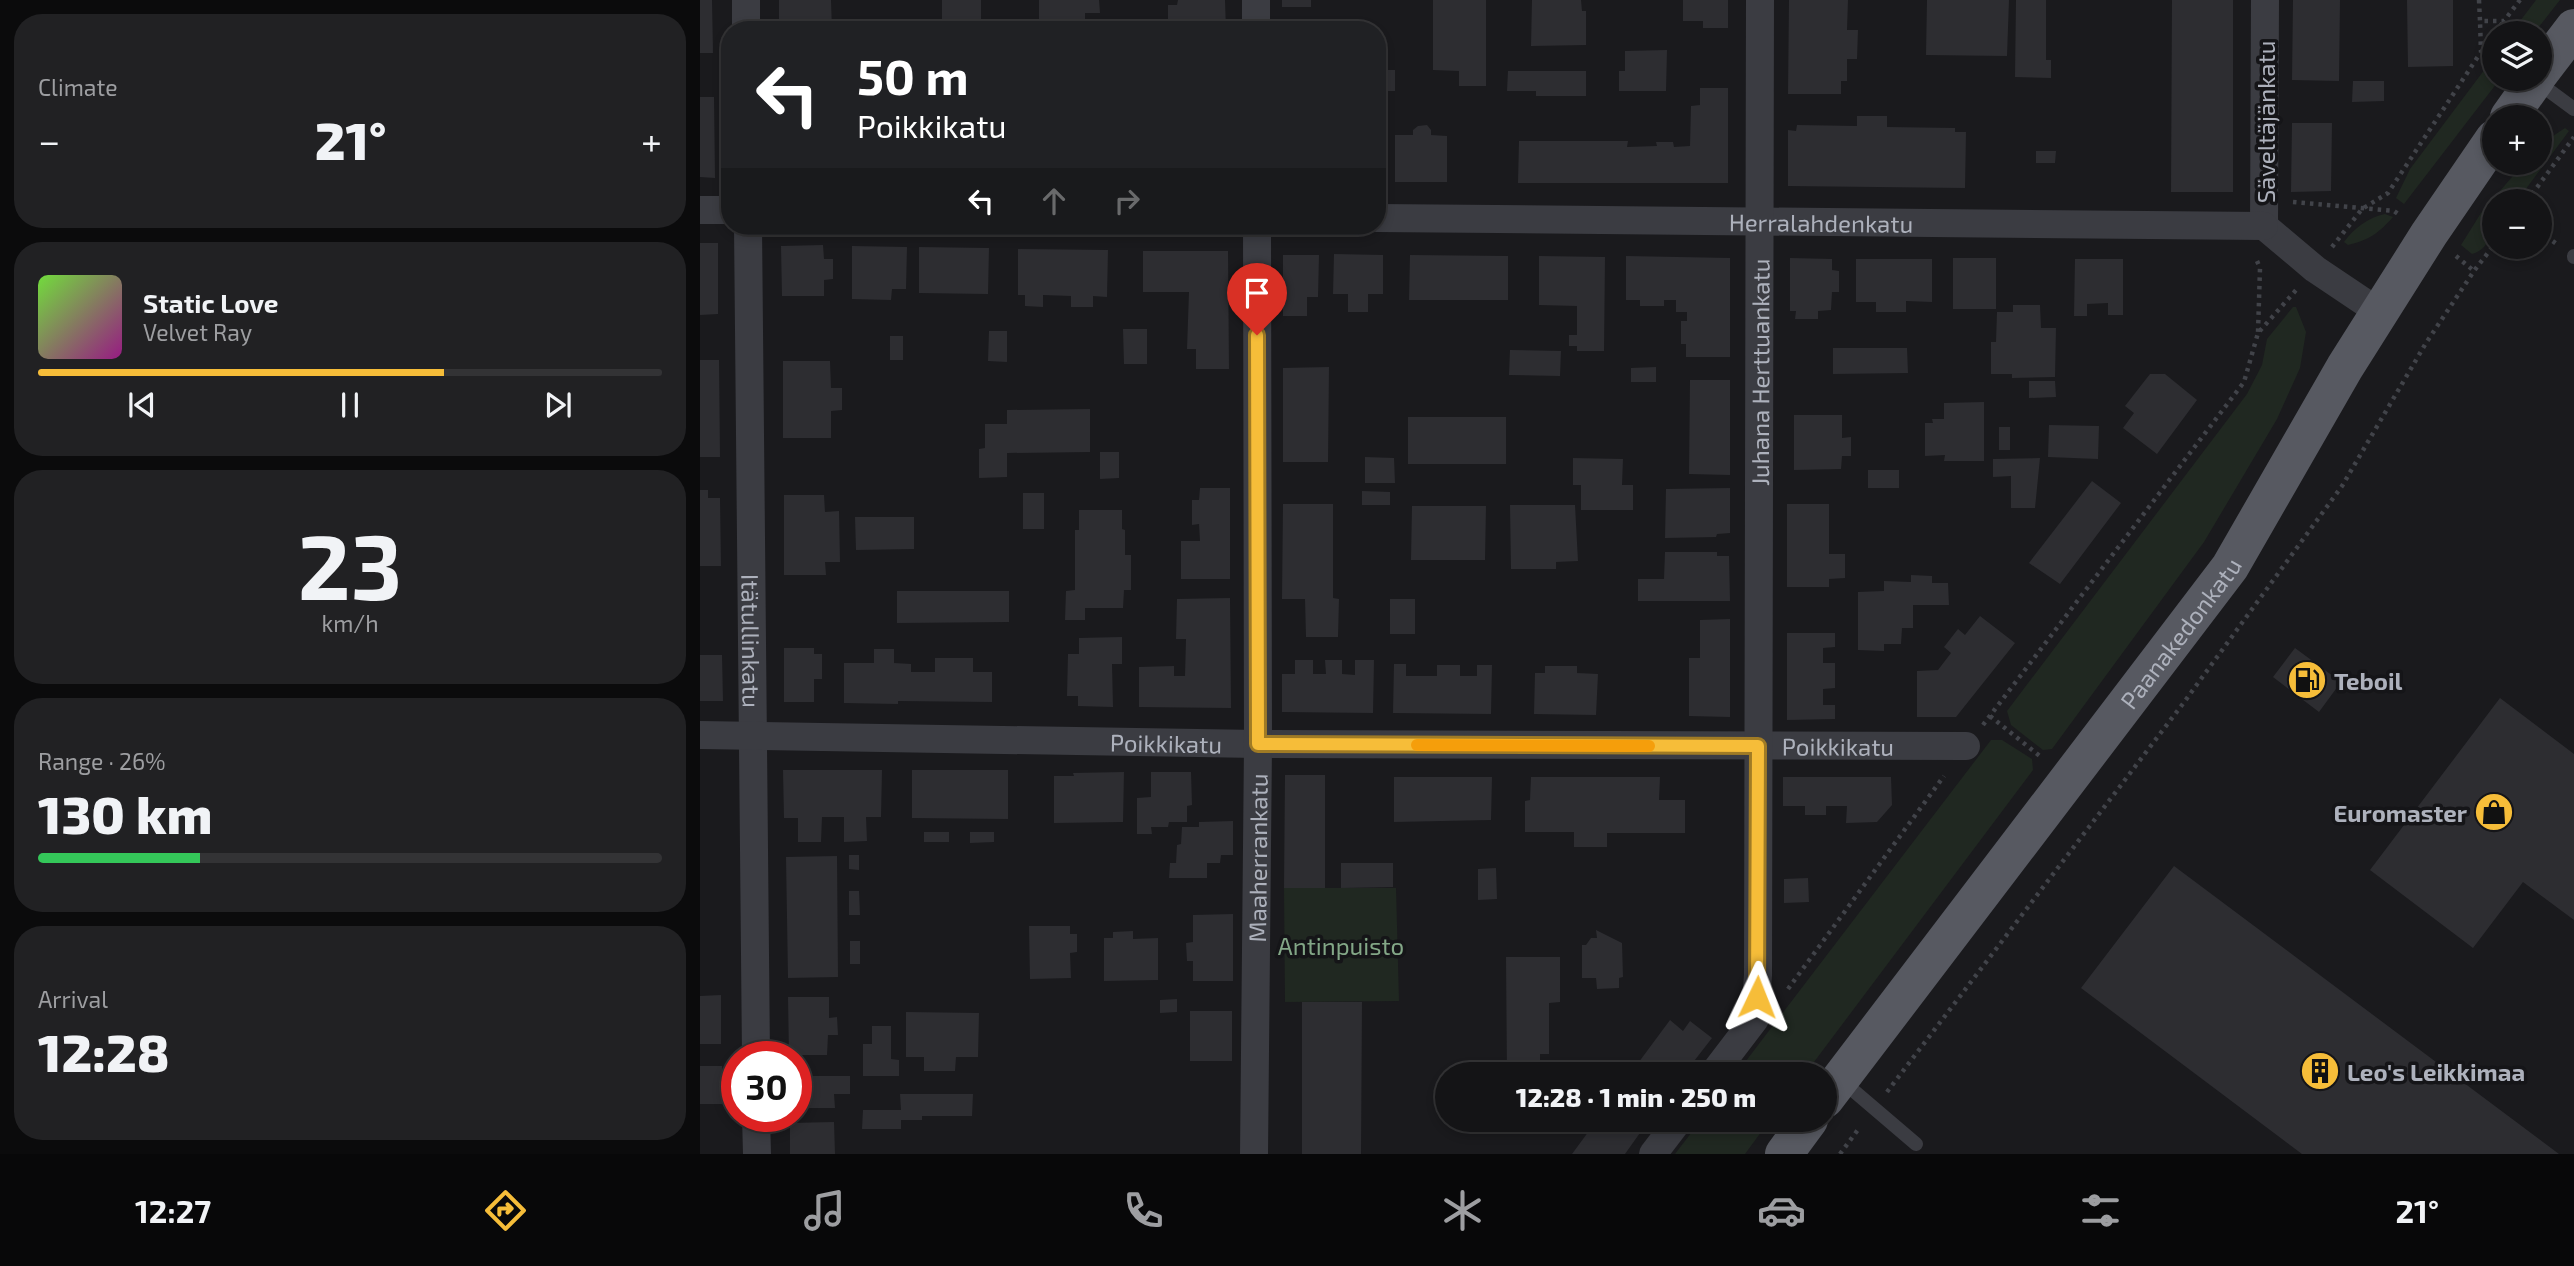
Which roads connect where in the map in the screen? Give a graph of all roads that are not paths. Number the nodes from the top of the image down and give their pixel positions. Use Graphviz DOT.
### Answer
graph roads {
  1 [pos="746,0"];
  2 [pos="1256,0"];
  3 [pos="1760,0"];
  4 [pos="2265,0"];
  5 [pos="746,21"];
  6 [pos="1256,21"];
  7 [pos="2574,28"];
  8 [pos="2552,58"];
  9 [pos="2552,91"];
  10 [pos="2574,109"];
  11 [pos="2482,157"];
  12 [pos="700,210"];
  13 [pos="721,211"];
  14 [pos="1386,218"];
  15 [pos="1760,223"];
  16 [pos="2264,226"];
  17 [pos="748,235"];
  18 [pos="1257,235"];
  19 [pos="2379,312"];
  20 [pos="700,735"];
  21 [pos="755,736"];
  22 [pos="1258,744"];
  23 [pos="1758,746"];
  24 [pos="1966,746"];
  25 [pos="756,1041"];
  26 [pos="1722,1062"];
  27 [pos="1837,1084"];
  28 [pos="1837,1091"];
  29 [pos="757,1132"];
  30 [pos="1670,1132"];
  31 [pos="1800,1132"];
  32 [pos="1916,1144"];
  33 [pos="757,1154"];
  34 [pos="1254,1154"];
  35 [pos="1653,1154"];
  36 [pos="1784,1154"];
  1 -- 5 [label="street"];
  2 -- 6 [label="street"];
  3 -- 15 [label="street, Juhana Herttuankatu"];
  4 -- 16 [label="street, Säveltäjänkatu"];
  7 -- 8 [label="main road"];
  9 -- 10 [label="lane"];
  11 -- 19 [label="main road, Paanakedonkatu"];
  12 -- 13 [label="street"];
  14 -- 15 [label="street, Herralahdenkatu"];
  15 -- 16 [label="street, Herralahdenkatu"];
  15 -- 23 [label="street, Juhana Herttuankatu"];
  16 -- 19 [label="street, Säveltäjänkatu"];
  17 -- 21 [label="street, Itätullinkatu"];
  18 -- 22 [label="street, Maaherrankatu"];
  19 -- 27 [label="main road, Paanakedonkatu"];
  20 -- 21 [label="street, Poikkikatu"];
  21 -- 22 [label="street, Poikkikatu"];
  21 -- 25 [label="street, Itätullinkatu"];
  22 -- 23 [label="street, Poikkikatu"];
  22 -- 34 [label="street, Maaherrankatu"];
  23 -- 24 [label="street, Poikkikatu"];
  23 -- 26 [label="street"];
  28 -- 32 [label="lane"];
  29 -- 33 [label="street"];
  30 -- 35 [label="street"];
  31 -- 36 [label="main road"];
}
